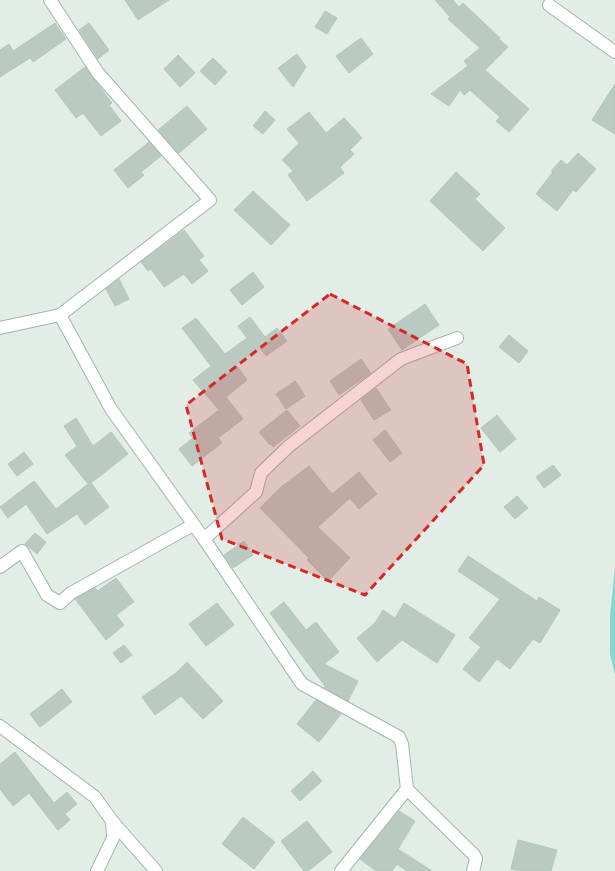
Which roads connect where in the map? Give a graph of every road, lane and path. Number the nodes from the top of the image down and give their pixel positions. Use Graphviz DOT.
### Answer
graph roads {
  1 [pos="50,0"];
  2 [pos="549,5"];
  3 [pos="615,52"];
  4 [pos="60,315"];
  5 [pos="0,328"];
  6 [pos="457,338"];
  7 [pos="193,525"];
  8 [pos="204,539"];
  9 [pos="0,567"];
  10 [pos="0,726"];
  11 [pos="407,789"];
  12 [pos="112,821"];
  13 [pos="97,871"];
  14 [pos="156,871"];
  15 [pos="341,871"];
  16 [pos="473,871"];
  1 -- 4 [label="street"];
  2 -- 3 [label="street"];
  4 -- 5 [label="street"];
  4 -- 7 [label="street"];
  6 -- 8 [label="street"];
  7 -- 8 [label="street"];
  7 -- 9 [label="street"];
  8 -- 11 [label="street"];
  10 -- 12 [label="street"];
  11 -- 15 [label="street"];
  11 -- 16 [label="street"];
  12 -- 13 [label="street"];
  12 -- 14 [label="street"];
}
